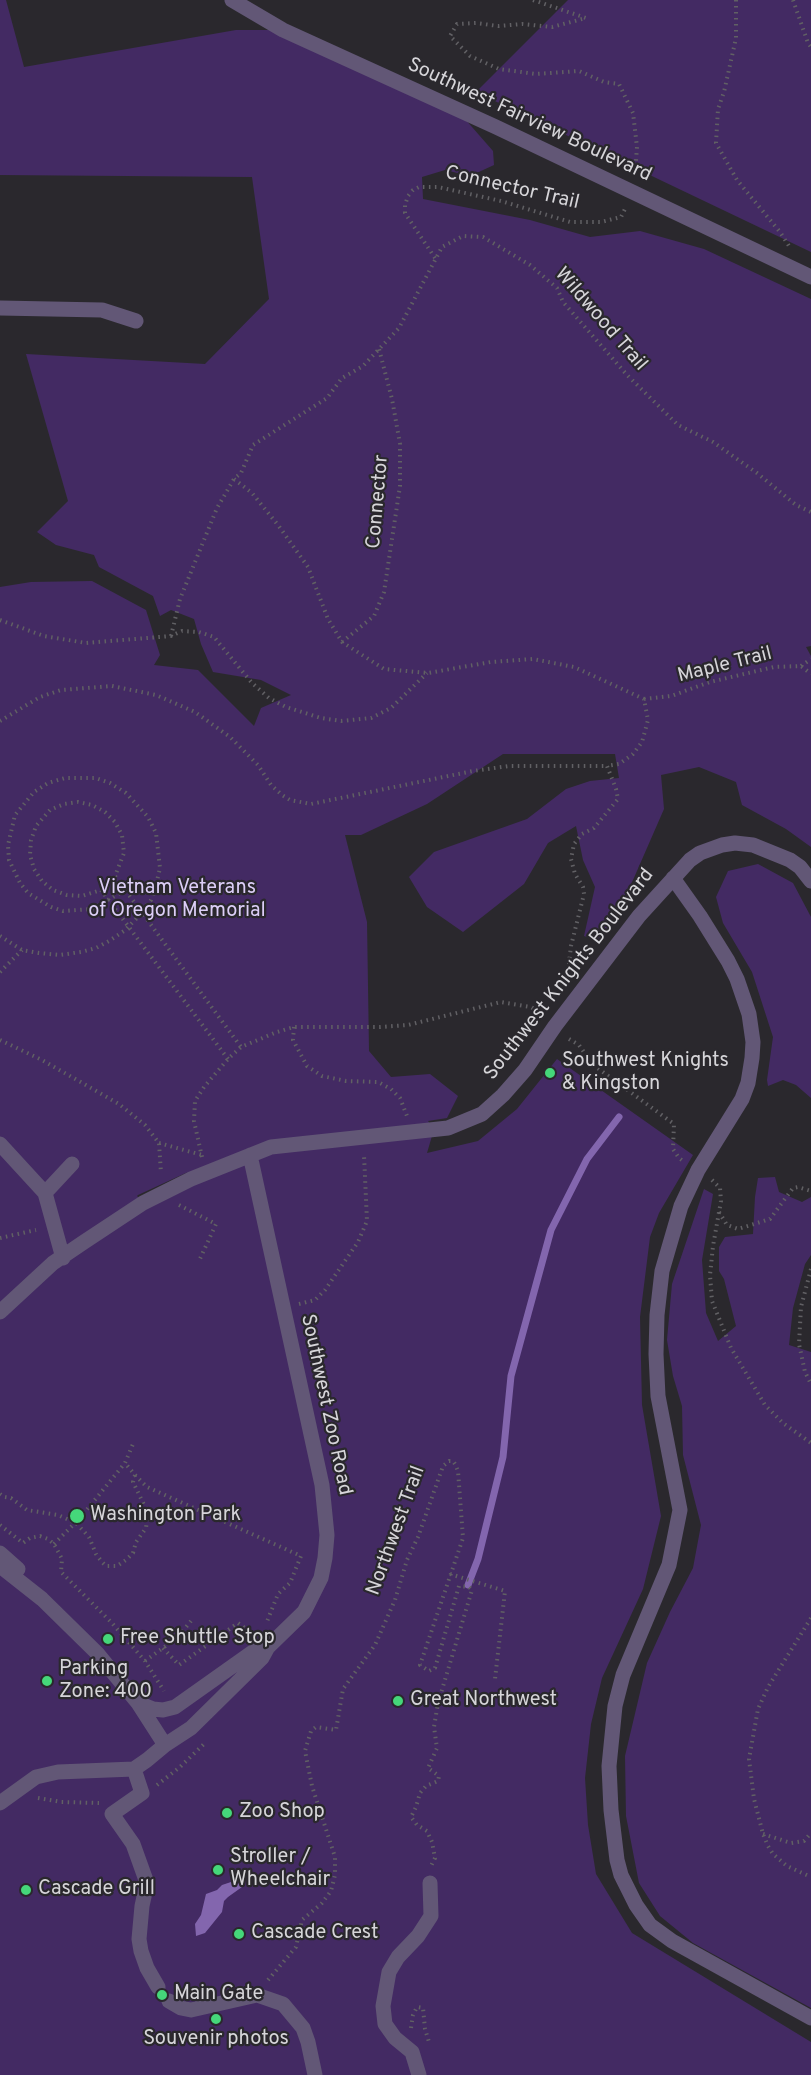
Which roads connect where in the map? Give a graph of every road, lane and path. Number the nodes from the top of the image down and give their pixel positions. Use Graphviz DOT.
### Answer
graph roads {
  1 [pos="232,0"];
  2 [pos="533,0"];
  3 [pos="736,0"];
  4 [pos="793,0"];
  5 [pos="811,47"];
  6 [pos="633,192"];
  7 [pos="435,258"];
  8 [pos="796,270"];
  9 [pos="811,277"];
  10 [pos="0,308"];
  11 [pos="136,321"];
  12 [pos="379,349"];
  13 [pos="234,479"];
  14 [pos="811,512"];
  15 [pos="0,620"];
  16 [pos="171,636"];
  17 [pos="342,642"];
  18 [pos="811,659"];
  19 [pos="801,666"];
  20 [pos="428,673"];
  21 [pos="811,674"];
  22 [pos="644,699"];
  23 [pos="0,721"];
  24 [pos="607,766"];
  25 [pos="673,878"];
  26 [pos="811,881"];
  27 [pos="124,890"];
  28 [pos="109,900"];
  29 [pos="0,936"];
  30 [pos="22,950"];
  31 [pos="0,972"];
  32 [pos="578,995"];
  33 [pos="544,1015"];
  34 [pos="294,1027"];
  35 [pos="568,1039"];
  36 [pos="0,1040"];
  37 [pos="242,1047"];
  38 [pos="228,1059"];
  39 [pos="410,1132"];
  40 [pos="363,1137"];
  41 [pos="159,1143"];
  42 [pos="0,1144"];
  43 [pos="202,1155"];
  44 [pos="250,1155"];
  45 [pos="687,1163"];
  46 [pos="72,1164"];
  47 [pos="208,1172"];
  48 [pos="161,1173"];
  49 [pos="709,1177"];
  50 [pos="811,1191"];
  51 [pos="45,1193"];
  52 [pos="178,1204"];
  53 [pos="719,1212"];
  54 [pos="63,1257"];
  55 [pos="199,1261"];
  56 [pos="811,1269"];
  57 [pos="283,1307"];
  58 [pos="0,1312"];
  59 [pos="811,1384"];
  60 [pos="811,1443"];
  61 [pos="133,1444"];
  62 [pos="125,1463"];
  63 [pos="135,1475"];
  64 [pos="1,1497"];
  65 [pos="76,1523"];
  66 [pos="0,1525"];
  67 [pos="54,1544"];
  68 [pos="0,1553"];
  69 [pos="0,1566"];
  70 [pos="450,1575"];
  71 [pos="42,1599"];
  72 [pos="811,1618"];
  73 [pos="191,1621"];
  74 [pos="263,1638"];
  75 [pos="163,1648"];
  76 [pos="145,1661"];
  77 [pos="495,1679"];
  78 [pos="169,1699"];
  79 [pos="138,1703"];
  80 [pos="165,1745"];
  81 [pos="134,1769"];
  82 [pos="32,1798"];
  83 [pos="0,1803"];
  84 [pos="92,1803"];
  85 [pos="811,1833"];
  86 [pos="763,1834"];
  87 [pos="811,1877"];
  88 [pos="430,1883"];
  89 [pos="158,1986"];
  90 [pos="257,1995"];
  91 [pos="169,2001"];
  92 [pos="811,2018"];
  93 [pos="404,2019"];
  94 [pos="433,2050"];
  95 [pos="315,2075"];
  96 [pos="419,2075"];
  1 -- 6 [label="street, Southwest Fairview Boulevard"];
  2 -- 6 [label="path"];
  3 -- 8 [label="path"];
  4 -- 5 [label="path"];
  6 -- 7 [label="path, Connector Trail"];
  6 -- 8 [label="street, Southwest Fairview Boulevard"];
  7 -- 12 [label="path, Wildwood Trail"];
  7 -- 14 [label="path, Wildwood Trail"];
  8 -- 9 [label="street, Southwest Fairview Boulevard"];
  10 -- 11 [label="street"];
  12 -- 13 [label="path, Wildwood Trail"];
  12 -- 17 [label="path, Connector"];
  13 -- 16 [label="path"];
  13 -- 17 [label="path"];
  15 -- 16 [label="path"];
  16 -- 20 [label="path"];
  17 -- 20 [label="path"];
  18 -- 19 [label="path"];
  19 -- 21 [label="path, Maple Trail"];
  19 -- 22 [label="path, Maple Trail"];
  20 -- 22 [label="path"];
  22 -- 24 [label="path"];
  23 -- 24 [label="path"];
  24 -- 32 [label="path"];
  25 -- 26 [label="street, Southwest Knights Boulevard"];
  25 -- 32 [label="street, Southwest Knights Boulevard"];
  25 -- 92 [label="street"];
  27 -- 28 [label="path"];
  27 -- 28 [label="path"];
  27 -- 37 [label="path"];
  28 -- 30 [label="path"];
  28 -- 38 [label="path"];
  29 -- 30 [label="path"];
  30 -- 31 [label="path"];
  32 -- 39 [label="street, Southwest Knights Boulevard"];
  33 -- 34 [label="path"];
  34 -- 37 [label="path"];
  34 -- 39 [label="path"];
  35 -- 45 [label="path"];
  36 -- 41 [label="path"];
  37 -- 38 [label="path"];
  38 -- 43 [label="path"];
  39 -- 40 [label="street, Southwest Knights Boulevard"];
  40 -- 44 [label="street, Southwest Knights Boulevard"];
  40 -- 57 [label="path"];
  41 -- 43 [label="path"];
  41 -- 48 [label="path"];
  42 -- 51 [label="street"];
  43 -- 47 [label="path"];
  44 -- 47 [label="street, Southwest Knights Boulevard"];
  44 -- 57 [label="street, Southwest Zoo Road"];
  46 -- 51 [label="street"];
  47 -- 54 [label="street, Southwest Knights Boulevard"];
  49 -- 53 [label="path"];
  50 -- 53 [label="path"];
  51 -- 54 [label="street"];
  52 -- 55 [label="path"];
  53 -- 60 [label="path"];
  54 -- 58 [label="street, Southwest Knights Boulevard"];
  56 -- 59 [label="path"];
  57 -- 74 [label="street, Southwest Zoo Road"];
  61 -- 62 [label="path"];
  62 -- 63 [label="path"];
  62 -- 65 [label="path"];
  63 -- 65 [label="path"];
  63 -- 74 [label="path"];
  64 -- 65 [label="path"];
  65 -- 67 [label="path"];
  66 -- 67 [label="path"];
  67 -- 76 [label="path"];
  68 -- 71 [label="street"];
  69 -- 71 [label="street"];
  70 -- 77 [label="path"];
  70 -- 88 [label="path, Northwest Trail"];
  70 -- 90 [label="path, Northwest Trail"];
  71 -- 79 [label="street"];
  72 -- 86 [label="path"];
  73 -- 75 [label="path"];
  74 -- 75 [label="path"];
  74 -- 79 [label="street, Southwest Zoo Road"];
  74 -- 80 [label="street, Southwest Zoo Road"];
  75 -- 76 [label="path"];
  76 -- 78 [label="path"];
  79 -- 80 [label="street"];
  80 -- 81 [label="street, Southwest Zoo Road"];
  81 -- 83 [label="street"];
  81 -- 89 [label="street"];
  82 -- 84 [label="path"];
  85 -- 86 [label="path"];
  86 -- 87 [label="path"];
  88 -- 96 [label="street"];
  90 -- 91 [label="street"];
  90 -- 95 [label="street"];
  93 -- 94 [label="path"];
}
